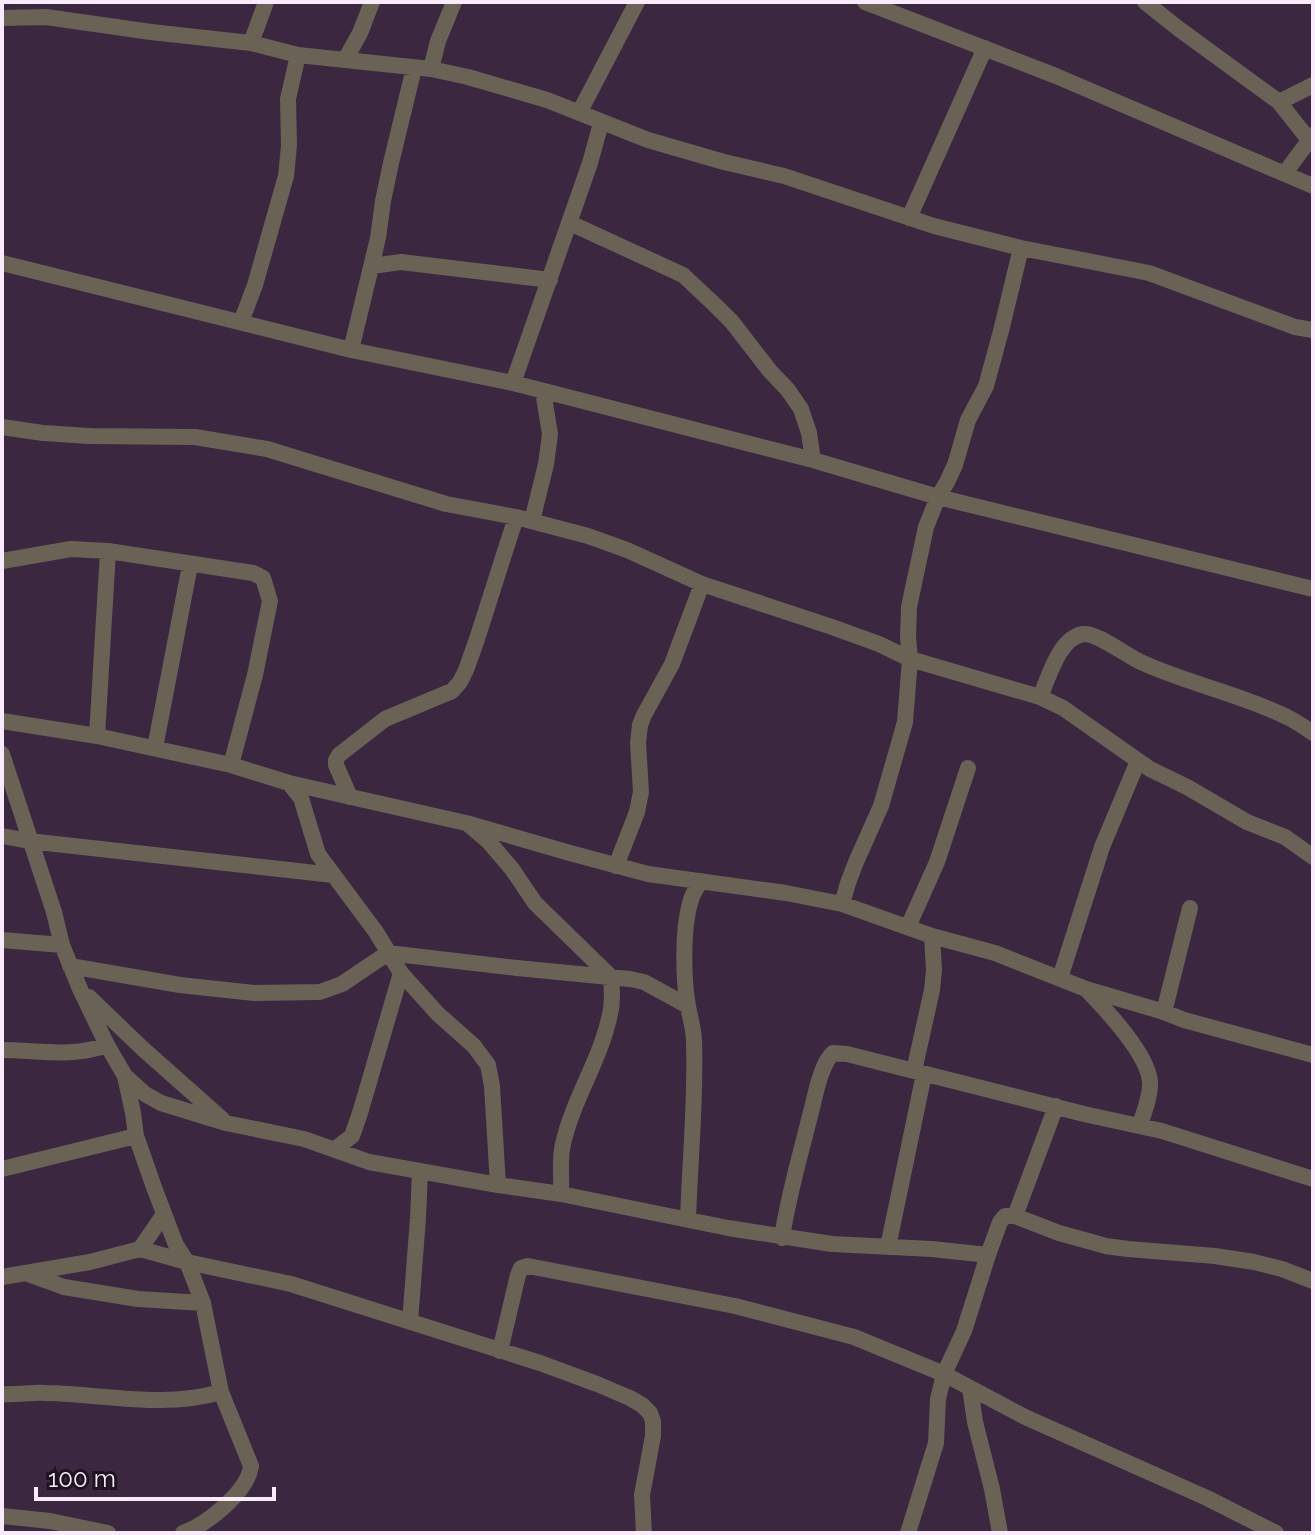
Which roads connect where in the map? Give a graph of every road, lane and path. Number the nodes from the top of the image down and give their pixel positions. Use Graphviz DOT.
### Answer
graph roads {
  1 [pos="266,2"];
  2 [pos="372,2"];
  3 [pos="454,2"];
  4 [pos="637,2"];
  5 [pos="865,2"];
  6 [pos="1145,2"];
  7 [pos="48,10"];
  8 [pos="2,18"];
  9 [pos="251,43"];
  10 [pos="985,48"];
  11 [pos="298,55"];
  12 [pos="345,60"];
  13 [pos="1313,67"];
  14 [pos="422,68"];
  15 [pos="1310,86"];
  16 [pos="1279,102"];
  17 [pos="579,113"];
  18 [pos="601,123"];
  19 [pos="1311,137"];
  20 [pos="1285,173"];
  21 [pos="1313,186"];
  22 [pos="909,218"];
  23 [pos="570,223"];
  24 [pos="1021,248"];
  25 [pos="2,263"];
  26 [pos="372,266"];
  27 [pos="550,280"];
  28 [pos="241,322"];
  29 [pos="1313,330"];
  30 [pos="351,350"];
  31 [pos="513,383"];
  32 [pos="543,391"];
  33 [pos="2,427"];
  34 [pos="813,460"];
  35 [pos="938,497"];
  36 [pos="524,519"];
  37 [pos="108,551"];
  38 [pos="2,561"];
  39 [pos="190,565"];
  40 [pos="702,584"];
  41 [pos="1313,589"];
  42 [pos="910,659"];
  43 [pos="1040,697"];
  44 [pos="2,721"];
  45 [pos="1313,733"];
  46 [pos="97,736"];
  47 [pos="155,748"];
  48 [pos="2,754"];
  49 [pos="1138,761"];
  50 [pos="231,765"];
  51 [pos="968,768"];
  52 [pos="289,783"];
  53 [pos="350,797"];
  54 [pos="466,823"];
  55 [pos="2,836"];
  56 [pos="29,841"];
  57 [pos="1313,857"];
  58 [pos="616,866"];
  59 [pos="333,875"];
  60 [pos="701,881"];
  61 [pos="842,904"];
  62 [pos="1190,908"];
  63 [pos="908,927"];
  64 [pos="932,936"];
  65 [pos="2,940"];
  66 [pos="62,945"];
  67 [pos="388,953"];
  68 [pos="70,966"];
  69 [pos="401,973"];
  70 [pos="611,977"];
  71 [pos="1060,978"];
  72 [pos="80,989"];
  73 [pos="1086,989"];
  74 [pos="688,1006"];
  75 [pos="1164,1012"];
  76 [pos="107,1045"];
  77 [pos="2,1050"];
  78 [pos="1313,1055"];
  79 [pos="919,1072"];
  80 [pos="125,1076"];
  81 [pos="1056,1106"];
  82 [pos="226,1123"];
  83 [pos="1140,1125"];
  84 [pos="136,1136"];
  85 [pos="335,1149"];
  86 [pos="1313,1168"];
  87 [pos="2,1169"];
  88 [pos="420,1171"];
  89 [pos="1294,1173"];
  90 [pos="1313,1179"];
  91 [pos="498,1185"];
  92 [pos="561,1194"];
  93 [pos="164,1214"];
  94 [pos="1015,1216"];
  95 [pos="688,1219"];
  96 [pos="782,1238"];
  97 [pos="888,1247"];
  98 [pos="140,1249"];
  99 [pos="988,1255"];
  100 [pos="187,1262"];
  101 [pos="26,1273"];
  102 [pos="2,1277"];
  103 [pos="1313,1281"];
  104 [pos="203,1303"];
  105 [pos="410,1322"];
  106 [pos="500,1351"];
  107 [pos="944,1374"];
  108 [pos="970,1388"];
  109 [pos="221,1392"];
  110 [pos="2,1394"];
  111 [pos="2,1516"];
  112 [pos="108,1533"];
  113 [pos="183,1533"];
  114 [pos="644,1533"];
  115 [pos="908,1533"];
  116 [pos="1000,1533"];
  117 [pos="1276,1533"];
  1 -- 9 [label="street"];
  2 -- 12 [label="street"];
  3 -- 14 [label="street"];
  4 -- 17 [label="street"];
  5 -- 10 [label="street"];
  6 -- 16 [label="street"];
  7 -- 8 [label="street"];
  7 -- 9 [label="street"];
  9 -- 11 [label="street"];
  10 -- 20 [label="street"];
  10 -- 22 [label="street"];
  11 -- 12 [label="street"];
  11 -- 28 [label="street"];
  12 -- 14 [label="street"];
  13 -- 15 [label="street"];
  14 -- 17 [label="street"];
  14 -- 26 [label="street"];
  15 -- 16 [label="street"];
  16 -- 19 [label="street"];
  17 -- 18 [label="street"];
  18 -- 22 [label="street"];
  18 -- 23 [label="street"];
  19 -- 20 [label="street"];
  20 -- 21 [label="street"];
  22 -- 24 [label="street"];
  23 -- 27 [label="street"];
  23 -- 34 [label="street"];
  24 -- 29 [label="street"];
  24 -- 35 [label="street"];
  25 -- 28 [label="street"];
  26 -- 27 [label="street"];
  26 -- 30 [label="street"];
  27 -- 31 [label="street"];
  28 -- 30 [label="street"];
  30 -- 31 [label="street"];
  31 -- 32 [label="street"];
  32 -- 34 [label="street"];
  32 -- 36 [label="street"];
  33 -- 36 [label="street"];
  34 -- 35 [label="street"];
  35 -- 41 [label="street"];
  35 -- 42 [label="street"];
  36 -- 40 [label="street"];
  36 -- 53 [label="street"];
  37 -- 38 [label="street"];
  37 -- 39 [label="street"];
  37 -- 46 [label="street"];
  39 -- 47 [label="street"];
  39 -- 50 [label="street"];
  40 -- 42 [label="street"];
  40 -- 58 [label="street"];
  42 -- 43 [label="street"];
  42 -- 61 [label="street"];
  43 -- 45 [label="street"];
  43 -- 49 [label="street"];
  44 -- 46 [label="street"];
  46 -- 47 [label="street"];
  47 -- 50 [label="street"];
  48 -- 56 [label="street"];
  49 -- 57 [label="street"];
  49 -- 71 [label="street"];
  50 -- 52 [label="street"];
  51 -- 63 [label="street"];
  52 -- 53 [label="street"];
  52 -- 59 [label="street"];
  53 -- 54 [label="street"];
  54 -- 58 [label="street"];
  54 -- 70 [label="street"];
  55 -- 56 [label="street"];
  56 -- 59 [label="street"];
  56 -- 66 [label="street"];
  58 -- 60 [label="street"];
  59 -- 67 [label="street"];
  60 -- 61 [label="street"];
  60 -- 74 [label="street"];
  61 -- 63 [label="street"];
  62 -- 75 [label="street"];
  63 -- 64 [label="street"];
  64 -- 71 [label="street"];
  64 -- 79 [label="street"];
  65 -- 66 [label="street"];
  66 -- 68 [label="street"];
  67 -- 68 [label="street"];
  67 -- 69 [label="street"];
  67 -- 70 [label="street"];
  68 -- 72 [label="street"];
  69 -- 85 [label="street"];
  69 -- 91 [label="street"];
  70 -- 74 [label="street"];
  70 -- 92 [label="street"];
  71 -- 73 [label="street"];
  72 -- 76 [label="street"];
  72 -- 82 [label="street"];
  73 -- 75 [label="street"];
  73 -- 83 [label="street"];
  74 -- 95 [label="street"];
  75 -- 78 [label="street"];
  76 -- 77 [label="street"];
  76 -- 80 [label="street"];
  79 -- 81 [label="street"];
  79 -- 96 [label="street"];
  79 -- 97 [label="street"];
  80 -- 82 [label="street"];
  80 -- 84 [label="street"];
  81 -- 83 [label="street"];
  81 -- 94 [label="street"];
  82 -- 85 [label="street"];
  83 -- 89 [label="street"];
  84 -- 87 [label="street"];
  84 -- 93 [label="street"];
  85 -- 88 [label="street"];
  86 -- 89 [label="street"];
  88 -- 91 [label="street"];
  88 -- 105 [label="street"];
  89 -- 90 [label="street"];
  91 -- 92 [label="street"];
  92 -- 95 [label="street"];
  93 -- 98 [label="street"];
  93 -- 100 [label="street"];
  94 -- 99 [label="street"];
  94 -- 103 [label="street"];
  95 -- 96 [label="street"];
  96 -- 97 [label="street"];
  97 -- 99 [label="street"];
  98 -- 100 [label="street"];
  98 -- 101 [label="street"];
  99 -- 107 [label="street"];
  100 -- 104 [label="street"];
  100 -- 105 [label="street"];
  101 -- 102 [label="street"];
  101 -- 104 [label="street"];
  104 -- 109 [label="street"];
  105 -- 106 [label="street"];
  106 -- 107 [label="street"];
  106 -- 114 [label="street"];
  107 -- 108 [label="street"];
  107 -- 115 [label="street"];
  108 -- 116 [label="street"];
  108 -- 117 [label="street"];
  109 -- 110 [label="street"];
  109 -- 113 [label="street"];
  111 -- 112 [label="street"];
}
